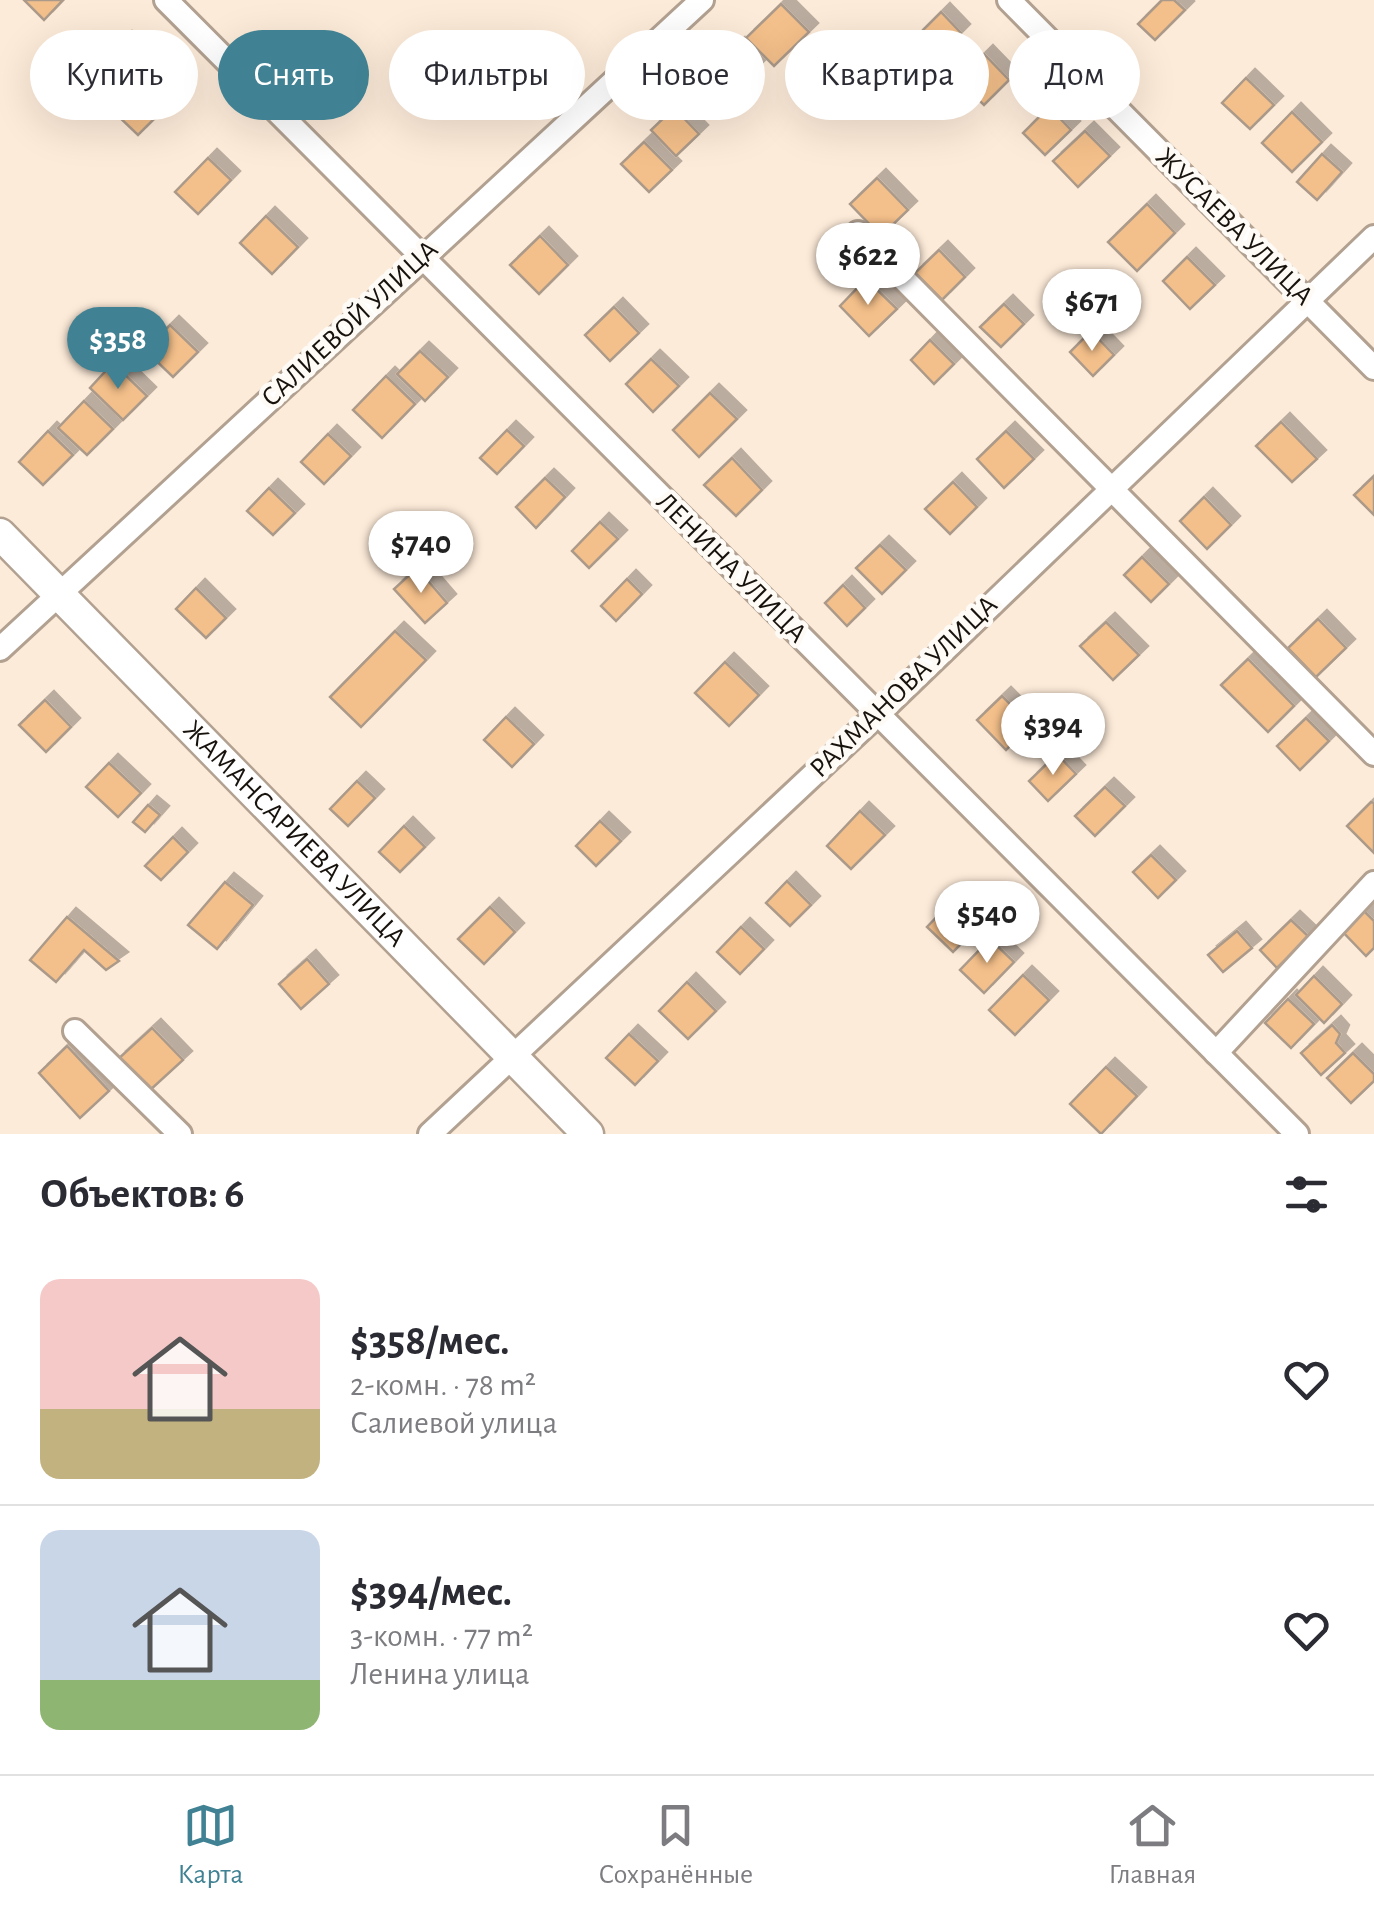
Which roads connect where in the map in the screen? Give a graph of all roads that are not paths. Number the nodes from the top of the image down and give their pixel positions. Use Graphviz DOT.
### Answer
graph roads {
  1 [pos="166,0"];
  2 [pos="702,0"];
  3 [pos="1009,0"];
  4 [pos="858,233"];
  5 [pos="1374,238"];
  6 [pos="421,259"];
  7 [pos="1306,300"];
  8 [pos="1374,368"];
  9 [pos="1111,487"];
  10 [pos="0,534"];
  11 [pos="61,592"];
  12 [pos="0,649"];
  13 [pos="878,714"];
  14 [pos="1374,754"];
  15 [pos="1374,883"];
  16 [pos="75,1031"];
  17 [pos="1216,1052"];
  18 [pos="510,1054"];
  19 [pos="180,1134"];
  20 [pos="430,1134"];
  21 [pos="588,1134"];
  22 [pos="1297,1134"];
  1 -- 6 [label="street, ЛЕНИНА УЛИЦА"];
  2 -- 6 [label="street, САЛИЕВОЙ УЛИЦА"];
  3 -- 7 [label="street, ЖУСАЕВА УЛИЦА"];
  4 -- 9 [label="street"];
  5 -- 7 [label="street, РАХМАНОВА УЛИЦА"];
  6 -- 11 [label="street, САЛИЕВОЙ УЛИЦА"];
  6 -- 13 [label="street, ЛЕНИНА УЛИЦА"];
  7 -- 8 [label="street, ЖУСАЕВА УЛИЦА"];
  7 -- 9 [label="street, РАХМАНОВА УЛИЦА"];
  9 -- 13 [label="street, РАХМАНОВА УЛИЦА"];
  9 -- 14 [label="street"];
  10 -- 11 [label="street, ЖАМАНСАРИЕВА УЛИЦА"];
  11 -- 12 [label="street, САЛИЕВОЙ УЛИЦА"];
  11 -- 18 [label="street, ЖАМАНСАРИЕВА УЛИЦА"];
  13 -- 17 [label="street, ЛЕНИНА УЛИЦА"];
  13 -- 18 [label="street, РАХМАНОВА УЛИЦА"];
  15 -- 17 [label="street"];
  16 -- 19 [label="street"];
  17 -- 22 [label="street, ЛЕНИНА УЛИЦА"];
  18 -- 20 [label="street, РАХМАНОВА УЛИЦА"];
  18 -- 21 [label="street, ЖАМАНСАРИЕВА УЛИЦА"];
}
